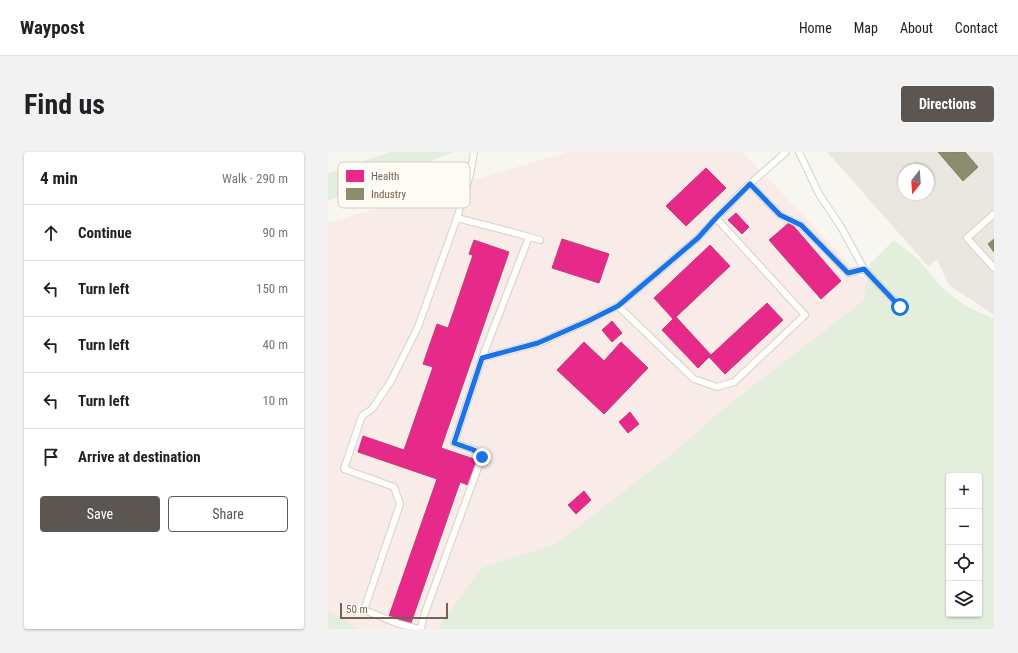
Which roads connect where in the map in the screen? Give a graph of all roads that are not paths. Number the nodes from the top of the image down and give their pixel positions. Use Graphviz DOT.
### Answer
graph roads {
  1 [pos="474,152"];
  2 [pos="786,152"];
  3 [pos="799,152"];
  4 [pos="470,175"];
  5 [pos="750,184"];
  6 [pos="460,208"];
  7 [pos="994,214"];
  8 [pos="457,218"];
  9 [pos="716,218"];
  10 [pos="528,237"];
  11 [pos="540,240"];
  12 [pos="994,268"];
  13 [pos="864,269"];
  14 [pos="618,306"];
  15 [pos="900,307"];
  16 [pos="482,358"];
  17 [pos="420,629"];
  1 -- 4 [label="lane"];
  2 -- 5 [label="lane"];
  3 -- 13 [label="lane"];
  5 -- 9 [label="lane"];
  5 -- 13 [label="lane"];
  6 -- 8 [label="lane"];
  7 -- 12 [label="lane"];
  8 -- 10 [label="lane"];
  8 -- 17 [label="lane"];
  9 -- 14 [label="lane"];
  9 -- 14 [label="lane"];
  10 -- 11 [label="lane"];
  10 -- 16 [label="lane"];
  13 -- 15 [label="lane"];
  14 -- 16 [label="lane"];
  16 -- 17 [label="lane"];
}
